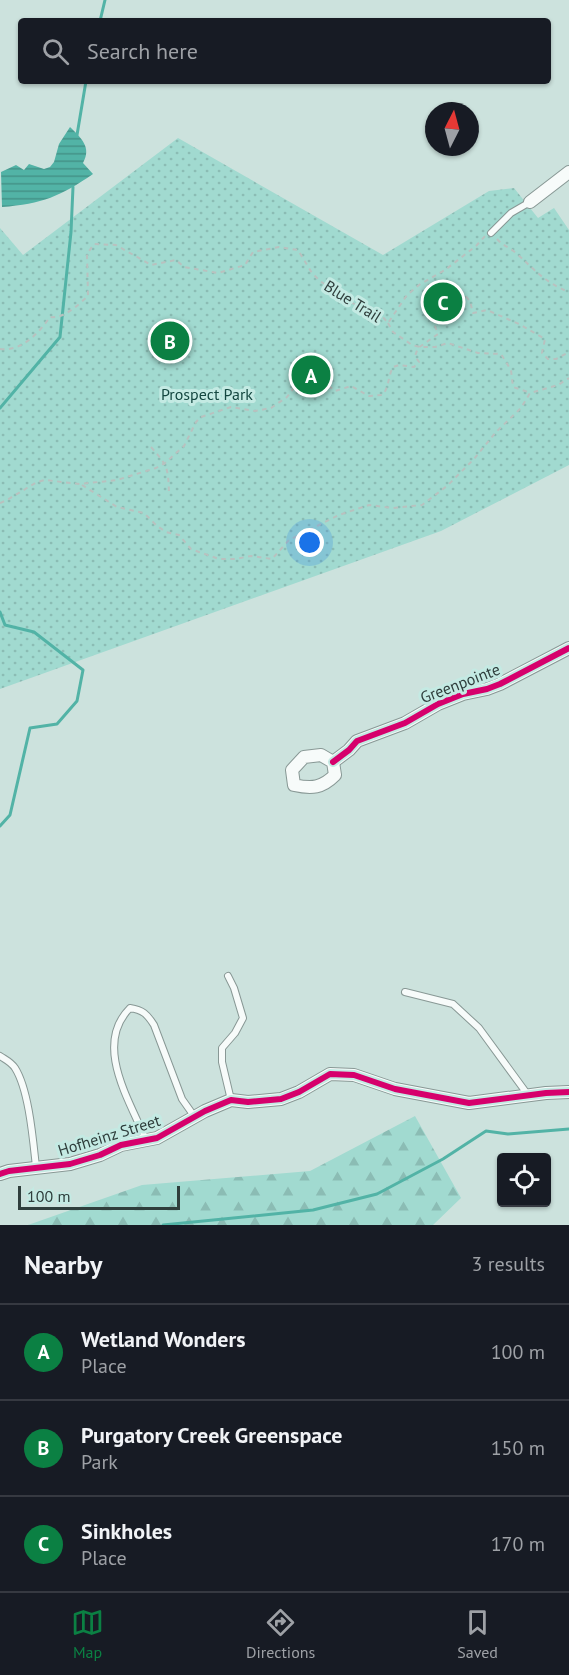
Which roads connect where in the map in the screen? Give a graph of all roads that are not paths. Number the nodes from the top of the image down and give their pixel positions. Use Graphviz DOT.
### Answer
graph roads {
  1 [pos="569,172"];
  2 [pos="530,202"];
  3 [pos="491,233"];
  4 [pos="569,648"];
  5 [pos="333,762"];
  6 [pos="228,976"];
  7 [pos="405,992"];
  8 [pos="0,1056"];
  9 [pos="569,1092"];
  10 [pos="529,1096"];
  11 [pos="231,1100"];
  12 [pos="195,1117"];
  13 [pos="146,1140"];
  14 [pos="36,1167"];
  15 [pos="0,1174"];
  1 -- 2 [label="street"];
  2 -- 3 [label="lane"];
  4 -- 5 [label="street, Greenpointe"];
  6 -- 11 [label="lane"];
  7 -- 10 [label="lane"];
  8 -- 14 [label="lane"];
  9 -- 10 [label="street, Hofheinz Street"];
  10 -- 11 [label="street, Hofheinz Street"];
  11 -- 12 [label="street, Hofheinz Street"];
  12 -- 13 [label="street, Hofheinz Street"];
  12 -- 13 [label="lane"];
  13 -- 14 [label="street, Hofheinz Street"];
  14 -- 15 [label="street, Hofheinz Street"];
}
